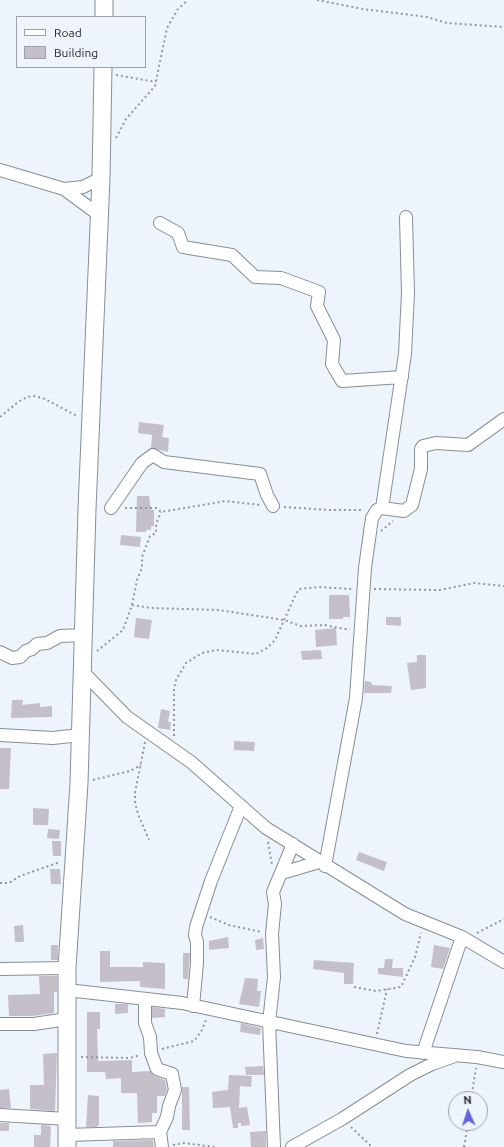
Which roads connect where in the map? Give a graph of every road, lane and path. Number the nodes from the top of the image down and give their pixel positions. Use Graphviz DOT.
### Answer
graph roads {
  1 [pos="104,0"];
  2 [pos="188,0"];
  3 [pos="317,0"];
  4 [pos="104,16"];
  5 [pos="504,27"];
  6 [pos="103,69"];
  7 [pos="156,82"];
  8 [pos="102,152"];
  9 [pos="0,170"];
  10 [pos="101,178"];
  11 [pos="64,190"];
  12 [pos="98,214"];
  13 [pos="406,217"];
  14 [pos="160,224"];
  15 [pos="402,377"];
  16 [pos="0,417"];
  17 [pos="504,419"];
  18 [pos="90,424"];
  19 [pos="273,506"];
  20 [pos="110,508"];
  21 [pos="379,509"];
  22 [pos="404,511"];
  23 [pos="161,512"];
  24 [pos="369,542"];
  25 [pos="504,586"];
  26 [pos="364,589"];
  27 [pos="132,605"];
  28 [pos="284,620"];
  29 [pos="361,628"];
  30 [pos="84,635"];
  31 [pos="0,652"];
  32 [pos="83,667"];
  33 [pos="147,731"];
  34 [pos="0,735"];
  35 [pos="80,735"];
  36 [pos="172,749"];
  37 [pos="141,764"];
  38 [pos="79,783"];
  39 [pos="241,806"];
  40 [pos="266,828"];
  41 [pos="149,840"];
  42 [pos="293,844"];
  43 [pos="76,853"];
  44 [pos="322,864"];
  45 [pos="282,873"];
  46 [pos="0,883"];
  47 [pos="276,886"];
  48 [pos="200,912"];
  49 [pos="504,919"];
  50 [pos="423,922"];
  51 [pos="272,934"];
  52 [pos="462,937"];
  53 [pos="504,962"];
  54 [pos="68,968"];
  55 [pos="0,969"];
  56 [pos="354,987"];
  57 [pos="387,989"];
  58 [pos="67,990"];
  59 [pos="145,999"];
  60 [pos="193,1006"];
  61 [pos="67,1019"];
  62 [pos="269,1022"];
  63 [pos="0,1024"];
  64 [pos="374,1045"];
  65 [pos="423,1053"];
  66 [pos="457,1055"];
  67 [pos="477,1057"];
  68 [pos="504,1062"];
  69 [pos="472,1091"];
  70 [pos="0,1115"];
  71 [pos="342,1118"];
  72 [pos="467,1131"];
  73 [pos="160,1132"];
  74 [pos="67,1134"];
  75 [pos="162,1147"];
  76 [pos="215,1147"];
  77 [pos="274,1147"];
  78 [pos="292,1147"];
  79 [pos="372,1147"];
  80 [pos="464,1147"];
  1 -- 4 [label="main road"];
  2 -- 7 [label="path"];
  3 -- 5 [label="path"];
  6 -- 7 [label="path"];
  6 -- 8 [label="main road"];
  7 -- 8 [label="path"];
  8 -- 10 [label="main road"];
  9 -- 11 [label="street"];
  10 -- 11 [label="street"];
  10 -- 12 [label="main road"];
  11 -- 12 [label="street"];
  12 -- 18 [label="main road"];
  13 -- 15 [label="street"];
  14 -- 15 [label="street"];
  15 -- 21 [label="street"];
  16 -- 18 [label="path"];
  17 -- 22 [label="street"];
  18 -- 30 [label="main road"];
  19 -- 20 [label="street"];
  19 -- 21 [label="path"];
  19 -- 23 [label="path"];
  20 -- 23 [label="path"];
  21 -- 22 [label="street"];
  21 -- 24 [label="street"];
  22 -- 24 [label="path"];
  23 -- 27 [label="path"];
  24 -- 26 [label="street"];
  25 -- 26 [label="path"];
  26 -- 28 [label="path"];
  26 -- 29 [label="street"];
  27 -- 28 [label="path"];
  27 -- 32 [label="path"];
  28 -- 29 [label="path"];
  28 -- 36 [label="path"];
  29 -- 44 [label="street"];
  30 -- 31 [label="street"];
  30 -- 32 [label="main road"];
  32 -- 33 [label="street"];
  32 -- 35 [label="main road"];
  33 -- 36 [label="street"];
  33 -- 37 [label="path"];
  34 -- 35 [label="street"];
  35 -- 38 [label="main road"];
  36 -- 39 [label="street"];
  37 -- 38 [label="path"];
  37 -- 41 [label="path"];
  38 -- 43 [label="main road"];
  39 -- 40 [label="street"];
  39 -- 48 [label="street"];
  40 -- 42 [label="street"];
  40 -- 47 [label="path"];
  42 -- 44 [label="street"];
  42 -- 45 [label="street"];
  43 -- 46 [label="path"];
  43 -- 54 [label="main road"];
  44 -- 45 [label="street"];
  44 -- 50 [label="street"];
  45 -- 47 [label="street"];
  47 -- 51 [label="street"];
  48 -- 51 [label="path"];
  48 -- 60 [label="street"];
  49 -- 52 [label="path"];
  50 -- 52 [label="street"];
  50 -- 57 [label="path"];
  51 -- 62 [label="street"];
  52 -- 53 [label="street"];
  52 -- 65 [label="street"];
  54 -- 55 [label="street"];
  54 -- 58 [label="main road"];
  56 -- 57 [label="path"];
  57 -- 64 [label="path"];
  58 -- 59 [label="street"];
  58 -- 61 [label="main road"];
  59 -- 60 [label="street"];
  59 -- 73 [label="street"];
  60 -- 62 [label="street"];
  61 -- 63 [label="street"];
  61 -- 74 [label="main road"];
  62 -- 64 [label="street"];
  62 -- 77 [label="street"];
  64 -- 65 [label="street"];
  65 -- 66 [label="street"];
  66 -- 67 [label="street"];
  66 -- 71 [label="street"];
  67 -- 68 [label="street"];
  67 -- 69 [label="path"];
  70 -- 74 [label="street"];
  71 -- 78 [label="street"];
  71 -- 79 [label="path"];
  72 -- 80 [label="path"];
  73 -- 74 [label="street"];
  73 -- 75 [label="street"];
  75 -- 76 [label="path"];
}
